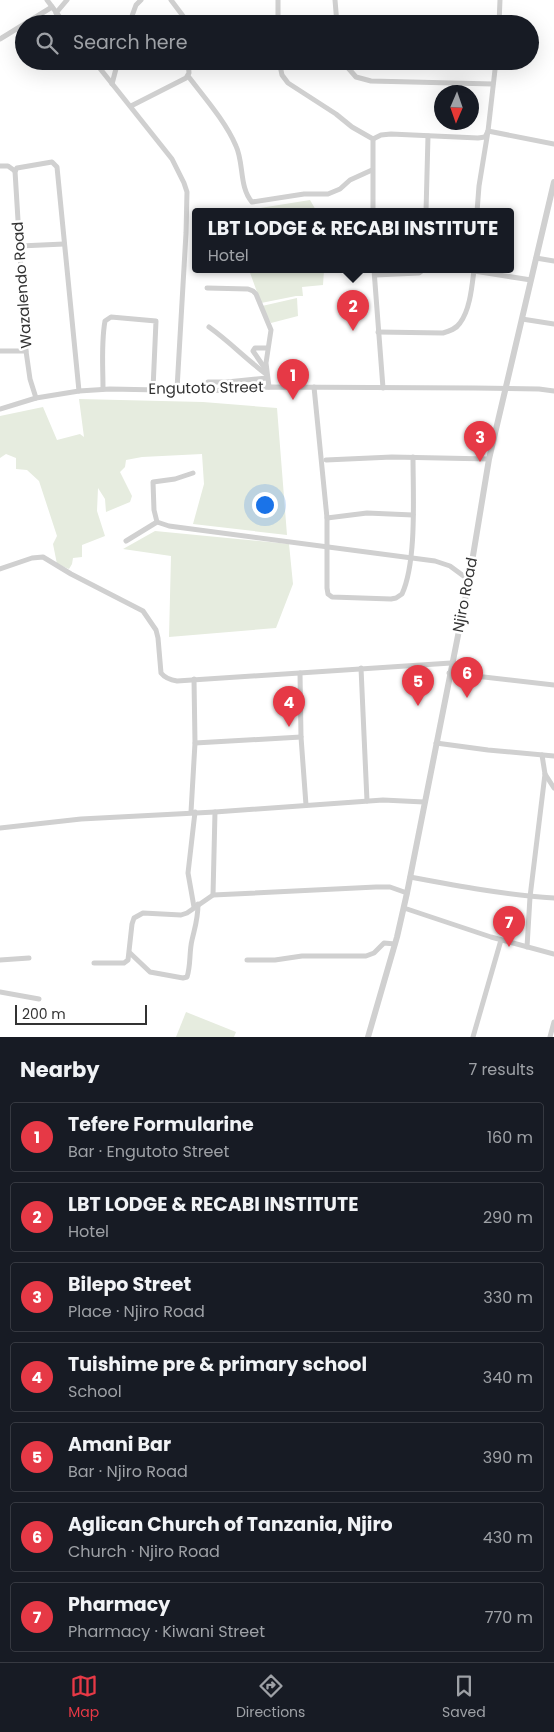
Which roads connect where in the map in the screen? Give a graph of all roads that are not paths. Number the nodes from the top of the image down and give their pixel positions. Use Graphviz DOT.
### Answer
graph roads {
  1 [pos="47,0"];
  2 [pos="66,0"];
  3 [pos="141,0"];
  4 [pos="171,0"];
  5 [pos="278,0"];
  6 [pos="335,0"];
  7 [pos="500,0"];
  8 [pos="52,7"];
  9 [pos="56,13"];
  10 [pos="39,15"];
  11 [pos="132,15"];
  12 [pos="182,15"];
  13 [pos="278,15"];
  14 [pos="336,15"];
  15 [pos="499,15"];
  16 [pos="15,30"];
  17 [pos="0,39"];
  18 [pos="101,70"];
  19 [pos="116,70"];
  20 [pos="188,70"];
  21 [pos="281,70"];
  22 [pos="350,70"];
  23 [pos="495,70"];
  24 [pos="188,76"];
  25 [pos="112,84"];
  26 [pos="493,84"];
  27 [pos="131,106"];
  28 [pos="488,132"];
  29 [pos="428,136"];
  30 [pos="373,139"];
  31 [pos="554,144"];
  32 [pos="0,166"];
  33 [pos="372,170"];
  34 [pos="15,171"];
  35 [pos="554,182"];
  36 [pos="552,205"];
  37 [pos="373,208"];
  38 [pos="426,208"];
  39 [pos="478,208"];
  40 [pos="64,244"];
  41 [pos="20,246"];
  42 [pos="536,258"];
  43 [pos="554,261"];
  44 [pos="374,273"];
  45 [pos="473,273"];
  46 [pos="491,273"];
  47 [pos="531,280"];
  48 [pos="208,288"];
  49 [pos="522,319"];
  50 [pos="554,324"];
  51 [pos="209,327"];
  52 [pos="378,332"];
  53 [pos="267,348"];
  54 [pos="0,351"];
  55 [pos="26,351"];
  56 [pos="266,374"];
  57 [pos="208,382"];
  58 [pos="269,387"];
  59 [pos="314,387"];
  60 [pos="383,388"];
  61 [pos="504,388"];
  62 [pos="103,389"];
  63 [pos="153,389"];
  64 [pos="177,389"];
  65 [pos="79,391"];
  66 [pos="554,391"];
  67 [pos="36,398"];
  68 [pos="0,409"];
  69 [pos="414,457"];
  70 [pos="326,460"];
  71 [pos="489,460"];
  72 [pos="193,473"];
  73 [pos="413,515"];
  74 [pos="327,518"];
  75 [pos="157,522"];
  76 [pos="126,541"];
  77 [pos="326,547"];
  78 [pos="411,558"];
  79 [pos="0,569"];
  80 [pos="469,580"];
  81 [pos="451,663"];
  82 [pos="361,668"];
  83 [pos="300,673"];
  84 [pos="449,673"];
  85 [pos="194,679"];
  86 [pos="554,685"];
  87 [pos="301,737"];
  88 [pos="195,743"];
  89 [pos="436,743"];
  90 [pos="542,755"];
  91 [pos="554,756"];
  92 [pos="545,774"];
  93 [pos="554,788"];
  94 [pos="367,801"];
  95 [pos="424,802"];
  96 [pos="306,804"];
  97 [pos="193,812"];
  98 [pos="215,812"];
  99 [pos="0,828"];
  100 [pos="410,877"];
  101 [pos="407,893"];
  102 [pos="213,895"];
  103 [pos="530,897"];
  104 [pos="554,898"];
  105 [pos="196,906"];
  106 [pos="404,908"];
  107 [pos="501,940"];
  108 [pos="395,944"];
  109 [pos="527,947"];
  110 [pos="130,953"];
  111 [pos="554,954"];
  112 [pos="29,958"];
  113 [pos="0,960"];
  114 [pos="247,960"];
  115 [pos="94,962"];
  116 [pos="0,992"];
  117 [pos="39,999"];
  118 [pos="554,1022"];
  119 [pos="368,1037"];
  120 [pos="473,1037"];
  121 [pos="550,1037"];
  1 -- 8 [label="street"];
  2 -- 9 [label="street"];
  3 -- 11 [label="street"];
  4 -- 12 [label="street"];
  5 -- 13 [label="street"];
  6 -- 14 [label="street"];
  7 -- 15 [label="street"];
  8 -- 9 [label="street"];
  8 -- 10 [label="street"];
  16 -- 17 [label="street"];
  18 -- 25 [label="street"];
  19 -- 25 [label="street"];
  20 -- 24 [label="street"];
  21 -- 30 [label="street"];
  22 -- 26 [label="street"];
  23 -- 26 [label="street"];
  24 -- 27 [label="street"];
  24 -- 33 [label="street"];
  25 -- 27 [label="street"];
  26 -- 28 [label="street"];
  27 -- 64 [label="street"];
  28 -- 29 [label="street"];
  28 -- 31 [label="street"];
  28 -- 39 [label="street"];
  29 -- 30 [label="street"];
  29 -- 38 [label="street"];
  30 -- 33 [label="street"];
  32 -- 34 [label="street"];
  33 -- 37 [label="street"];
  34 -- 40 [label="street"];
  34 -- 41 [label="street, Wazalendo Road"];
  35 -- 36 [label="street, Njiro Road"];
  36 -- 42 [label="street, Njiro Road"];
  40 -- 41 [label="street"];
  40 -- 65 [label="street"];
  41 -- 55 [label="street, Wazalendo Road"];
  42 -- 43 [label="street"];
  42 -- 47 [label="street, Njiro Road"];
  44 -- 52 [label="street"];
  45 -- 52 [label="street"];
  46 -- 47 [label="street"];
  47 -- 49 [label="street, Njiro Road"];
  48 -- 53 [label="street"];
  49 -- 50 [label="street"];
  49 -- 61 [label="street, Njiro Road"];
  51 -- 56 [label="street"];
  52 -- 60 [label="street"];
  53 -- 56 [label="street"];
  53 -- 56 [label="street"];
  54 -- 55 [label="street"];
  55 -- 67 [label="street, Wazalendo Road"];
  56 -- 57 [label="street"];
  56 -- 58 [label="street"];
  58 -- 59 [label="street, Engutoto Street"];
  58 -- 64 [label="street, Engutoto Street"];
  59 -- 60 [label="street, Engutoto Street"];
  59 -- 74 [label="street"];
  60 -- 61 [label="street, Engutoto Street"];
  61 -- 66 [label="street, Engutoto Street"];
  61 -- 71 [label="street, Njiro Road"];
  62 -- 63 [label="street, Engutoto Street"];
  62 -- 63 [label="street"];
  62 -- 65 [label="street, Engutoto Street"];
  63 -- 64 [label="street, Engutoto Street"];
  65 -- 67 [label="street, Engutoto Street"];
  67 -- 68 [label="street, Engutoto Street"];
  69 -- 70 [label="street"];
  69 -- 71 [label="street"];
  69 -- 73 [label="street"];
  71 -- 80 [label="street, Njiro Road"];
  72 -- 75 [label="street"];
  73 -- 74 [label="street"];
  73 -- 78 [label="street"];
  74 -- 77 [label="street"];
  75 -- 76 [label="street"];
  75 -- 77 [label="street"];
  77 -- 78 [label="street"];
  77 -- 78 [label="street"];
  78 -- 80 [label="street"];
  79 -- 85 [label="street"];
  80 -- 81 [label="street, Njiro Road"];
  81 -- 82 [label="street"];
  81 -- 84 [label="street, Njiro Road"];
  82 -- 83 [label="street"];
  82 -- 94 [label="street"];
  83 -- 85 [label="street"];
  83 -- 87 [label="street"];
  84 -- 86 [label="street"];
  84 -- 89 [label="street, Njiro Road"];
  85 -- 88 [label="street"];
  87 -- 88 [label="street"];
  87 -- 96 [label="street"];
  88 -- 97 [label="street"];
  89 -- 90 [label="street"];
  89 -- 95 [label="street, Njiro Road"];
  90 -- 91 [label="street"];
  90 -- 92 [label="street"];
  92 -- 93 [label="street"];
  92 -- 103 [label="street"];
  94 -- 95 [label="street"];
  94 -- 96 [label="street"];
  95 -- 100 [label="street, Njiro Road"];
  96 -- 98 [label="street"];
  97 -- 98 [label="street"];
  97 -- 99 [label="street"];
  97 -- 105 [label="street"];
  98 -- 102 [label="street"];
  100 -- 101 [label="street, Njiro Road"];
  100 -- 103 [label="street"];
  101 -- 102 [label="street"];
  101 -- 106 [label="street, Njiro Road"];
  102 -- 105 [label="street"];
  103 -- 104 [label="street"];
  103 -- 109 [label="street"];
  105 -- 110 [label="street"];
  105 -- 110 [label="street"];
  106 -- 107 [label="street"];
  106 -- 108 [label="street, Njiro Road"];
  107 -- 109 [label="street"];
  107 -- 120 [label="street"];
  108 -- 114 [label="street"];
  108 -- 119 [label="street, Njiro Road"];
  109 -- 111 [label="street"];
  110 -- 115 [label="street"];
  112 -- 113 [label="street"];
  116 -- 117 [label="street"];
  118 -- 121 [label="street"];
}
